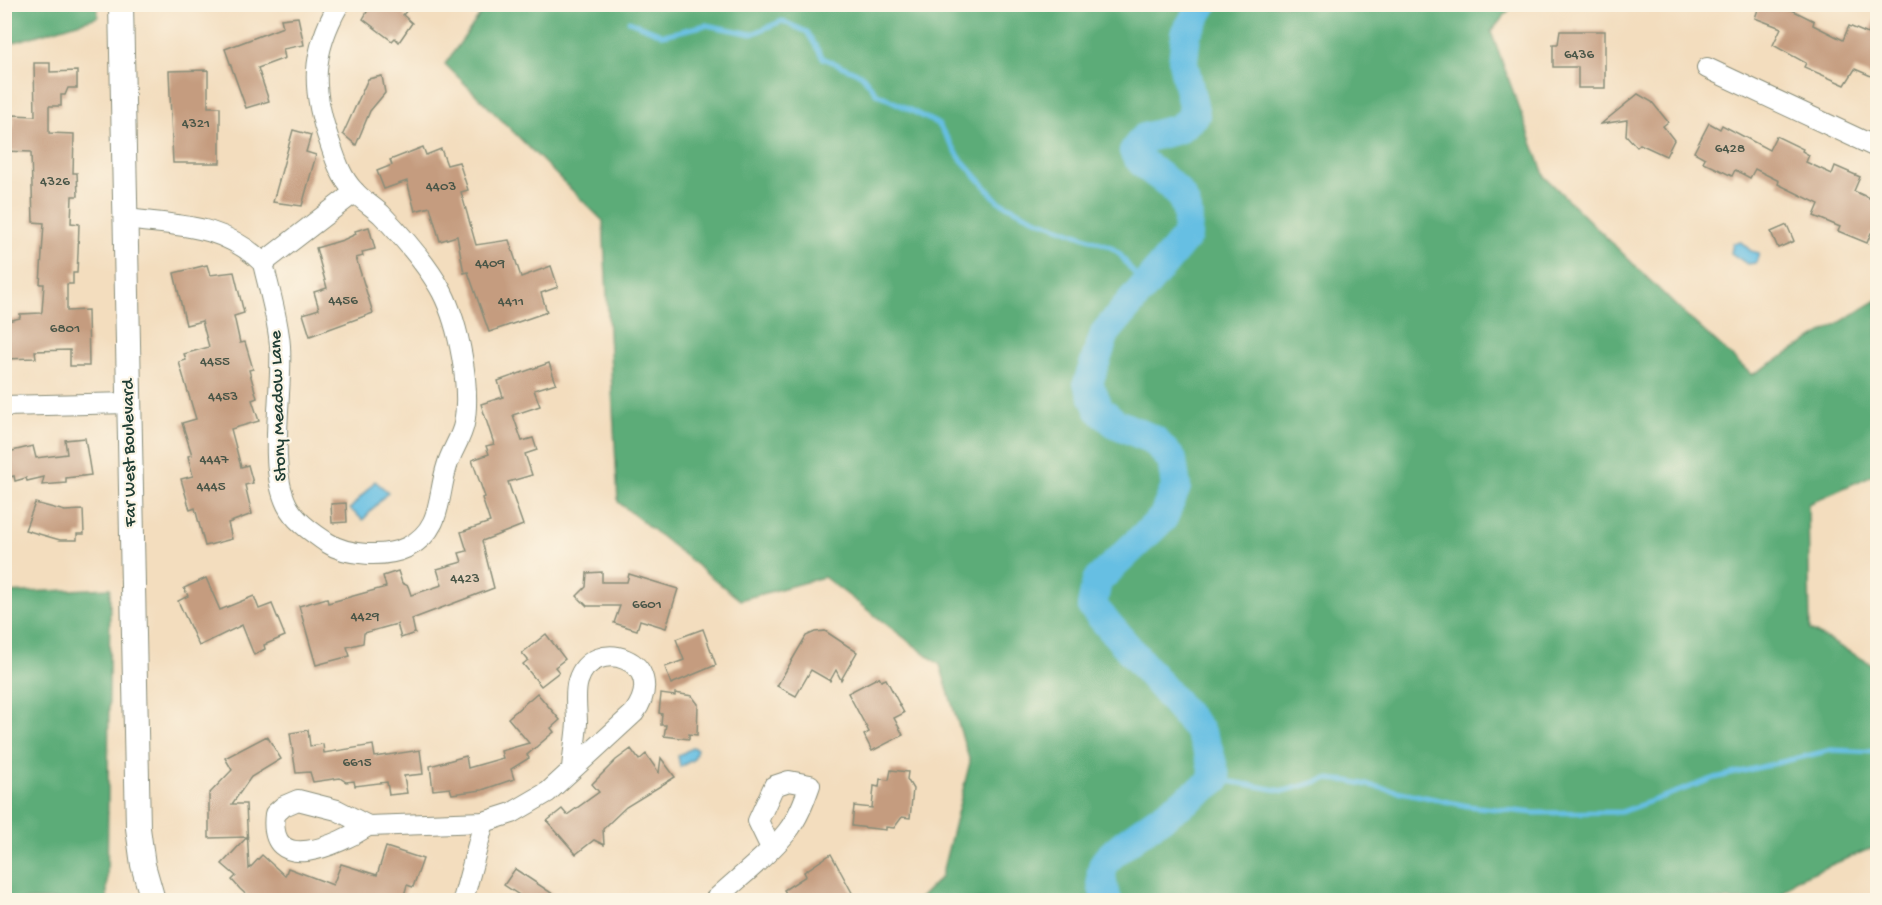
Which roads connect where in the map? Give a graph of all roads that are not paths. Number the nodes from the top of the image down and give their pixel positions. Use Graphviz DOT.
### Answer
graph roads {
  1 [pos="122,4"];
  2 [pos="339,4"];
  3 [pos="1707,68"];
  4 [pos="1878,148"];
  5 [pos="355,192"];
  6 [pos="126,219"];
  7 [pos="263,263"];
  8 [pos="129,403"];
  9 [pos="4,405"];
  10 [pos="572,769"];
  11 [pos="484,822"];
  12 [pos="368,826"];
  13 [pos="771,848"];
  14 [pos="153,900"];
  15 [pos="463,900"];
  16 [pos="715,900"];
  1 -- 6 [label="street, Far West Boulevard"];
  2 -- 5 [label="street, Stony Meadow Lane"];
  3 -- 4 [label="street"];
  5 -- 7 [label="street"];
  5 -- 7 [label="street, Stony Meadow Lane"];
  6 -- 7 [label="street"];
  6 -- 8 [label="street, Far West Boulevard"];
  8 -- 9 [label="street"];
  8 -- 14 [label="street, Far West Boulevard"];
  10 -- 10 [label="street"];
  10 -- 11 [label="street"];
  11 -- 12 [label="street"];
  11 -- 15 [label="street"];
  13 -- 16 [label="street"];
}
